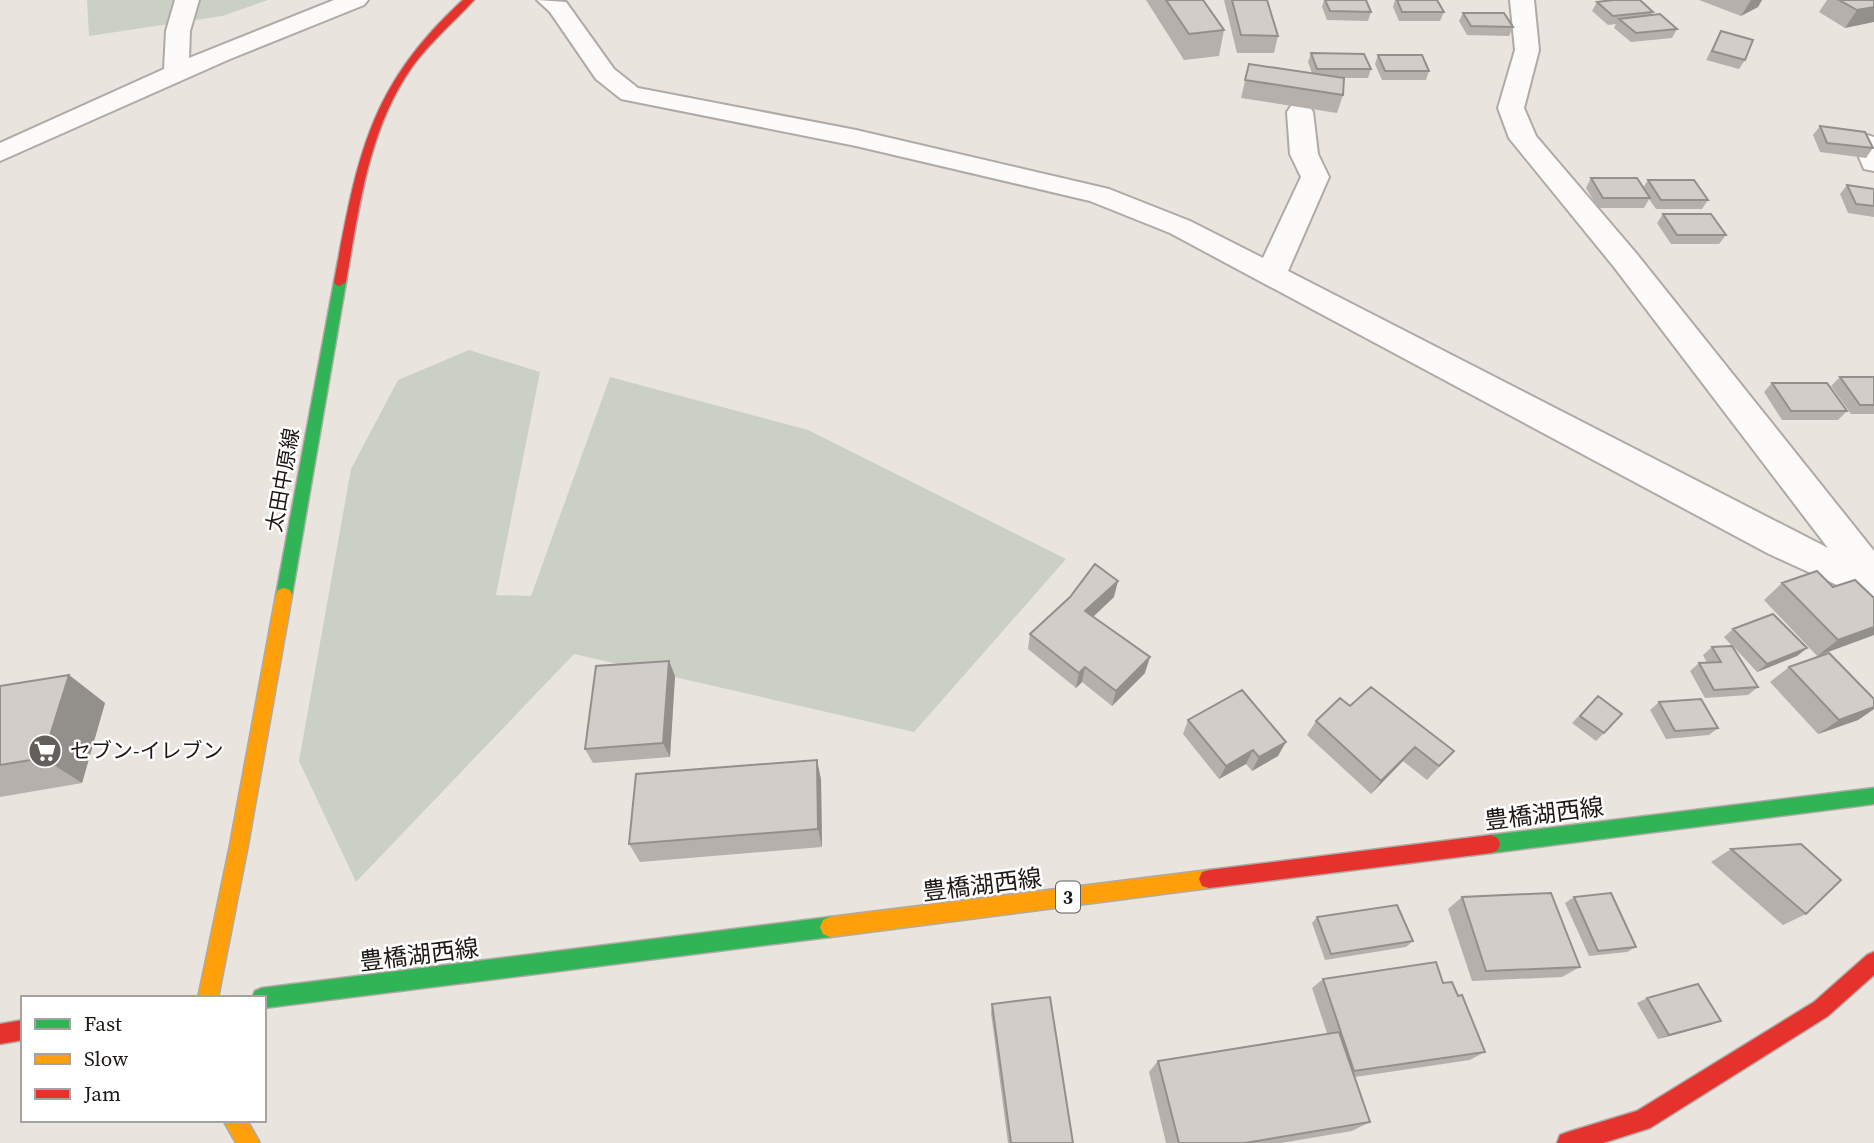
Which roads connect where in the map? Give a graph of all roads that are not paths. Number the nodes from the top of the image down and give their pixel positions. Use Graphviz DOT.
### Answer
graph roads {
  1 [pos="187,0"];
  2 [pos="356,0"];
  3 [pos="468,0"];
  4 [pos="549,0"];
  5 [pos="1522,0"];
  6 [pos="176,72"];
  7 [pos="1300,112"];
  8 [pos="0,153"];
  9 [pos="1271,275"];
  10 [pos="1874,580"];
  11 [pos="1874,586"];
  12 [pos="1874,796"];
  13 [pos="1874,962"];
  14 [pos="208,996"];
  15 [pos="266,997"];
  16 [pos="21,1030"];
  17 [pos="0,1034"];
  18 [pos="235,1122"];
  19 [pos="249,1143"];
  20 [pos="1567,1143"];
  1 -- 6 [label="street"];
  2 -- 6 [label="street"];
  3 -- 14 [label="main road, 太田中原線"];
  4 -- 9 [label="street"];
  5 -- 10 [label="street"];
  6 -- 8 [label="street"];
  7 -- 9 [label="street"];
  9 -- 11 [label="street"];
  12 -- 15 [label="main road, 豊橋湖西線 / 3"];
  13 -- 20 [label="main road"];
  16 -- 17 [label="main road"];
  18 -- 19 [label="main road"];
}
